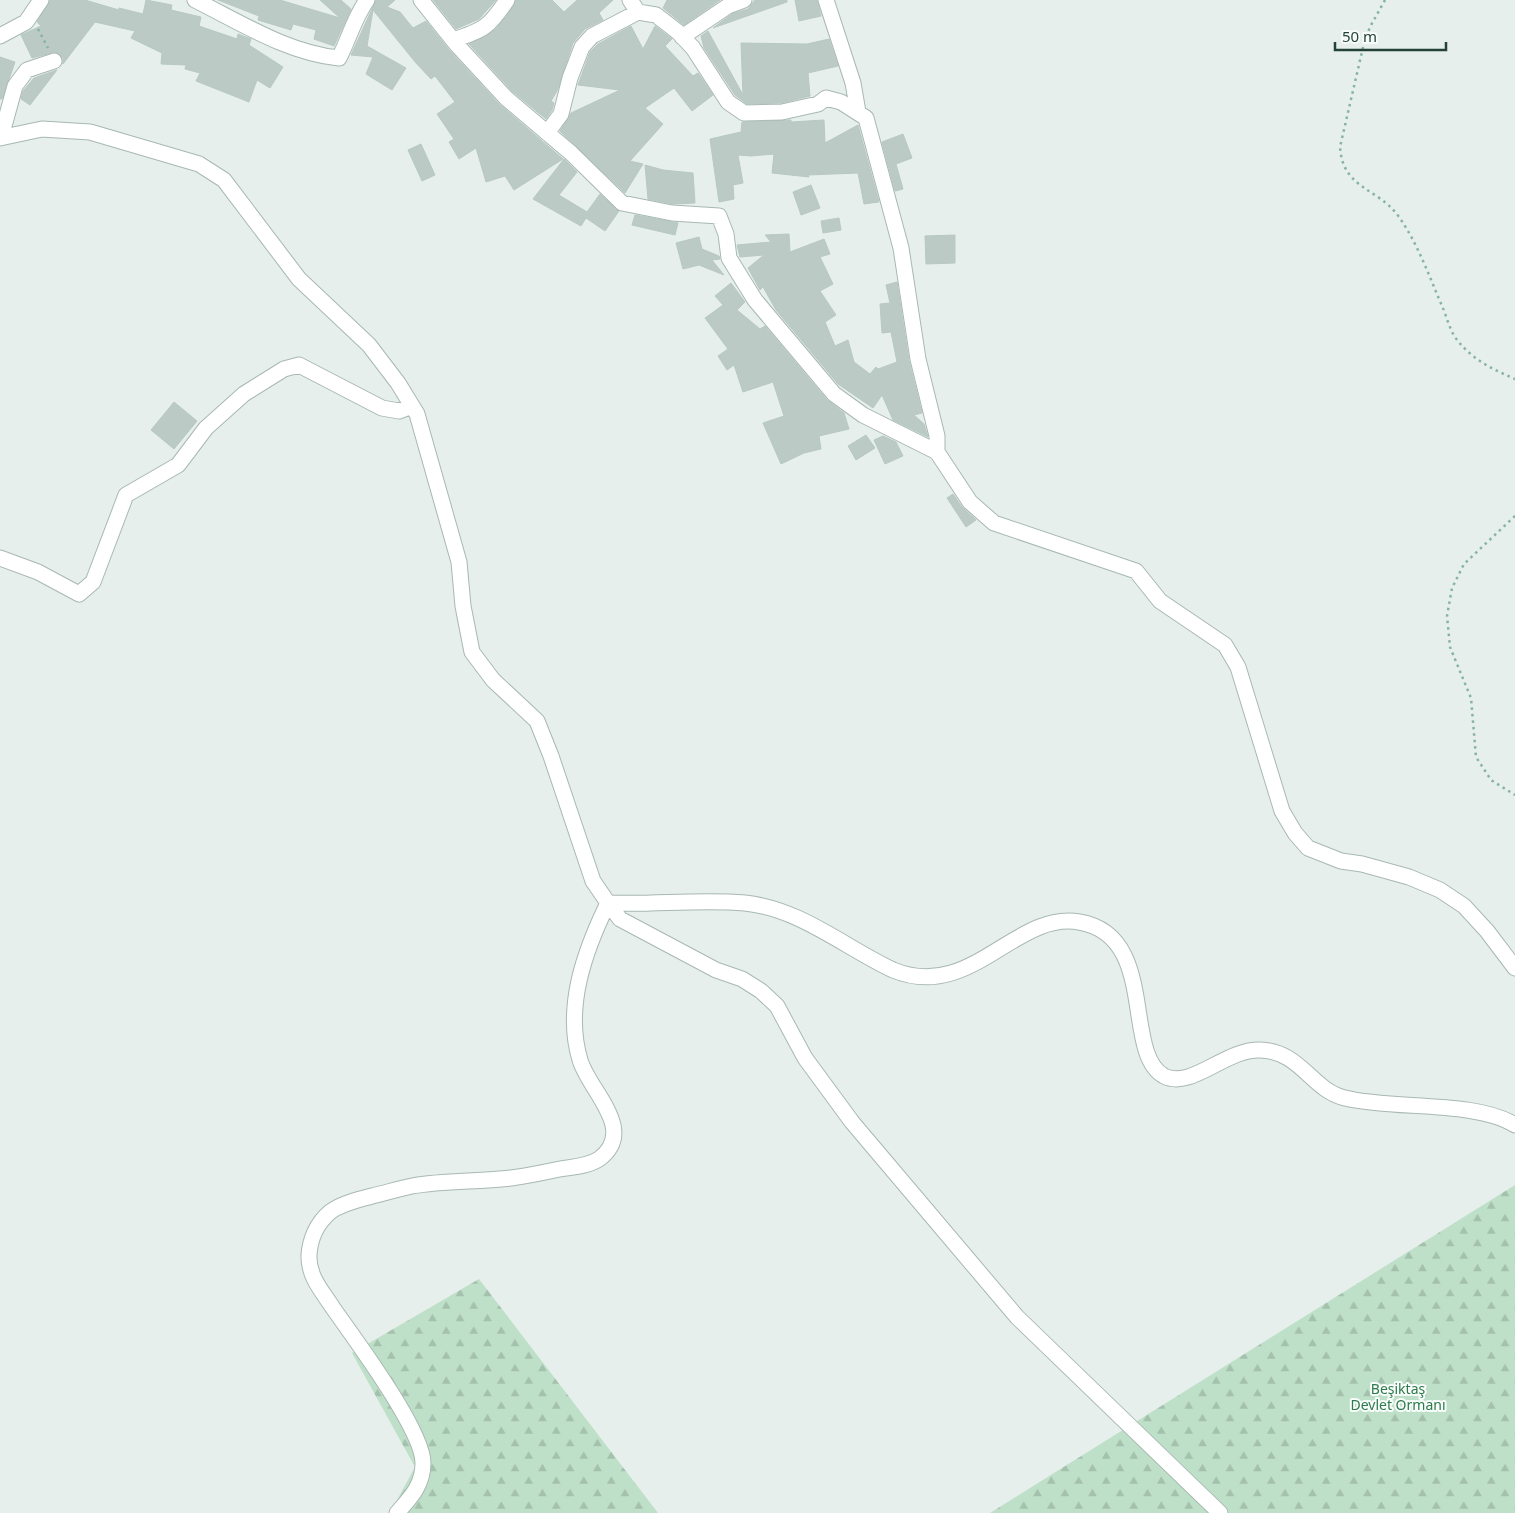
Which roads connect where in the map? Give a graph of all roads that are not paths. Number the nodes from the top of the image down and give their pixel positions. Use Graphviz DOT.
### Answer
graph roads {
  1 [pos="41,0"];
  2 [pos="195,0"];
  3 [pos="367,0"];
  4 [pos="420,0"];
  5 [pos="507,0"];
  6 [pos="744,0"];
  7 [pos="826,0"];
  8 [pos="634,6"];
  9 [pos="0,36"];
  10 [pos="682,37"];
  11 [pos="453,40"];
  12 [pos="54,61"];
  13 [pos="858,112"];
  14 [pos="547,133"];
  15 [pos="0,137"];
  16 [pos="412,406"];
  17 [pos="937,452"];
  18 [pos="0,558"];
  19 [pos="608,903"];
  20 [pos="1515,968"];
  21 [pos="1515,1125"];
  22 [pos="397,1513"];
  23 [pos="1220,1513"];
  1 -- 9 [label="street"];
  2 -- 3 [label="street"];
  4 -- 11 [label="street"];
  5 -- 11 [label="street"];
  6 -- 10 [label="street"];
  7 -- 13 [label="street"];
  8 -- 10 [label="street"];
  8 -- 14 [label="street"];
  10 -- 13 [label="street"];
  11 -- 14 [label="street"];
  12 -- 15 [label="street"];
  13 -- 17 [label="street"];
  14 -- 17 [label="street"];
  15 -- 16 [label="street"];
  16 -- 18 [label="street"];
  16 -- 19 [label="street"];
  17 -- 20 [label="street"];
  19 -- 21 [label="street"];
  19 -- 22 [label="street"];
  19 -- 23 [label="street"];
}
